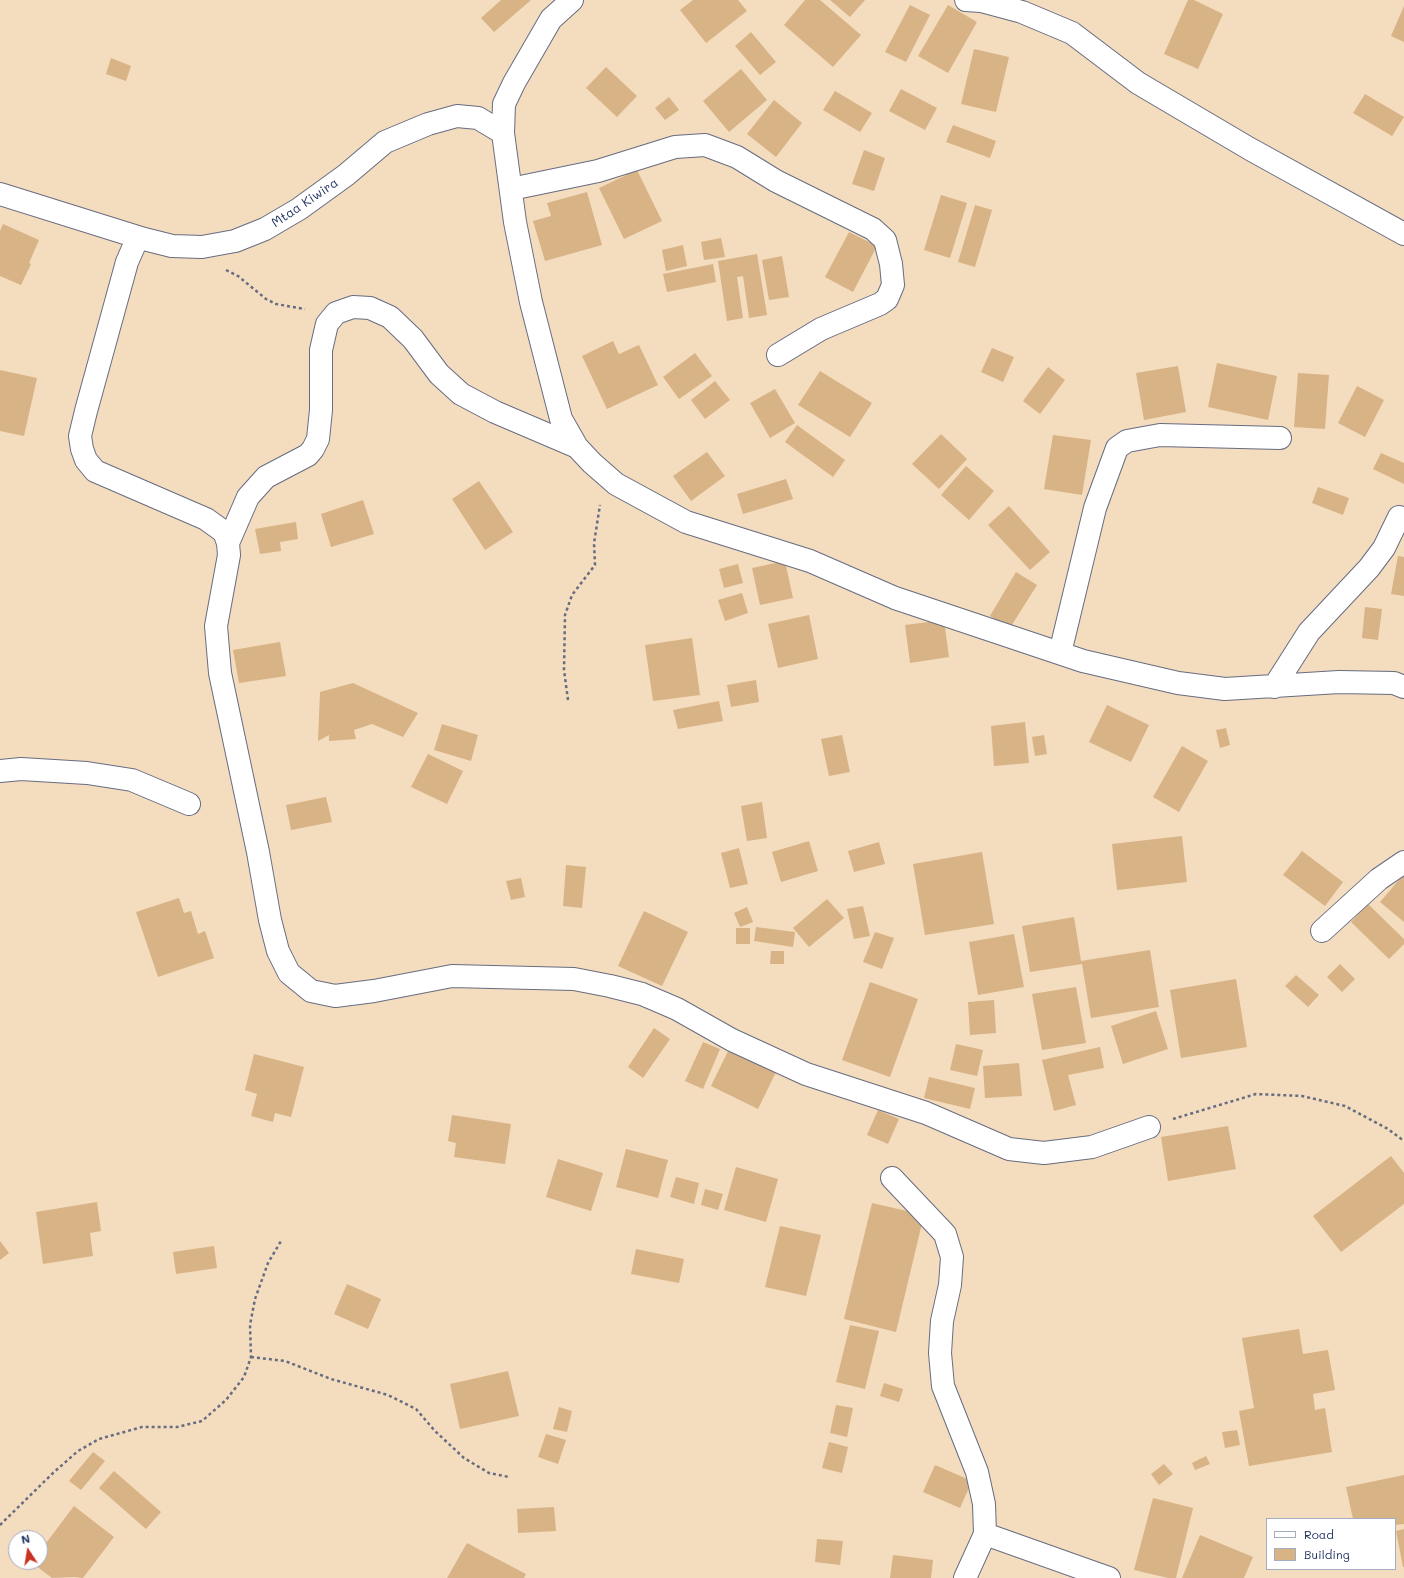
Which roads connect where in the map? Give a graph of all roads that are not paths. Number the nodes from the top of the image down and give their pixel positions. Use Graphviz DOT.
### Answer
graph roads {
  1 [pos="572,0"];
  2 [pos="966,0"];
  3 [pos="503,134"];
  4 [pos="511,189"];
  5 [pos="0,194"];
  6 [pos="1404,234"];
  7 [pos="138,236"];
  8 [pos="778,355"];
  9 [pos="1280,438"];
  10 [pos="577,447"];
  11 [pos="1399,517"];
  12 [pos="228,543"];
  13 [pos="1060,653"];
  14 [pos="1274,687"];
  15 [pos="1404,687"];
  16 [pos="0,771"];
  17 [pos="189,804"];
  18 [pos="1404,862"];
  19 [pos="1322,931"];
  20 [pos="1149,1127"];
  21 [pos="892,1178"];
  22 [pos="985,1534"];
  23 [pos="965,1578"];
  24 [pos="1109,1578"];
  1 -- 3 [label="street"];
  2 -- 6 [label="street"];
  3 -- 4 [label="street"];
  3 -- 7 [label="street, Mtaa Kiwira"];
  4 -- 8 [label="street"];
  4 -- 10 [label="street"];
  5 -- 7 [label="street, Mtaa Kiwira"];
  7 -- 12 [label="street"];
  9 -- 13 [label="street"];
  10 -- 12 [label="street"];
  10 -- 13 [label="street"];
  11 -- 14 [label="street"];
  12 -- 20 [label="street"];
  13 -- 14 [label="street"];
  14 -- 15 [label="street"];
  16 -- 17 [label="street"];
  18 -- 19 [label="street"];
  21 -- 22 [label="street"];
  22 -- 23 [label="street"];
  22 -- 24 [label="street"];
}
